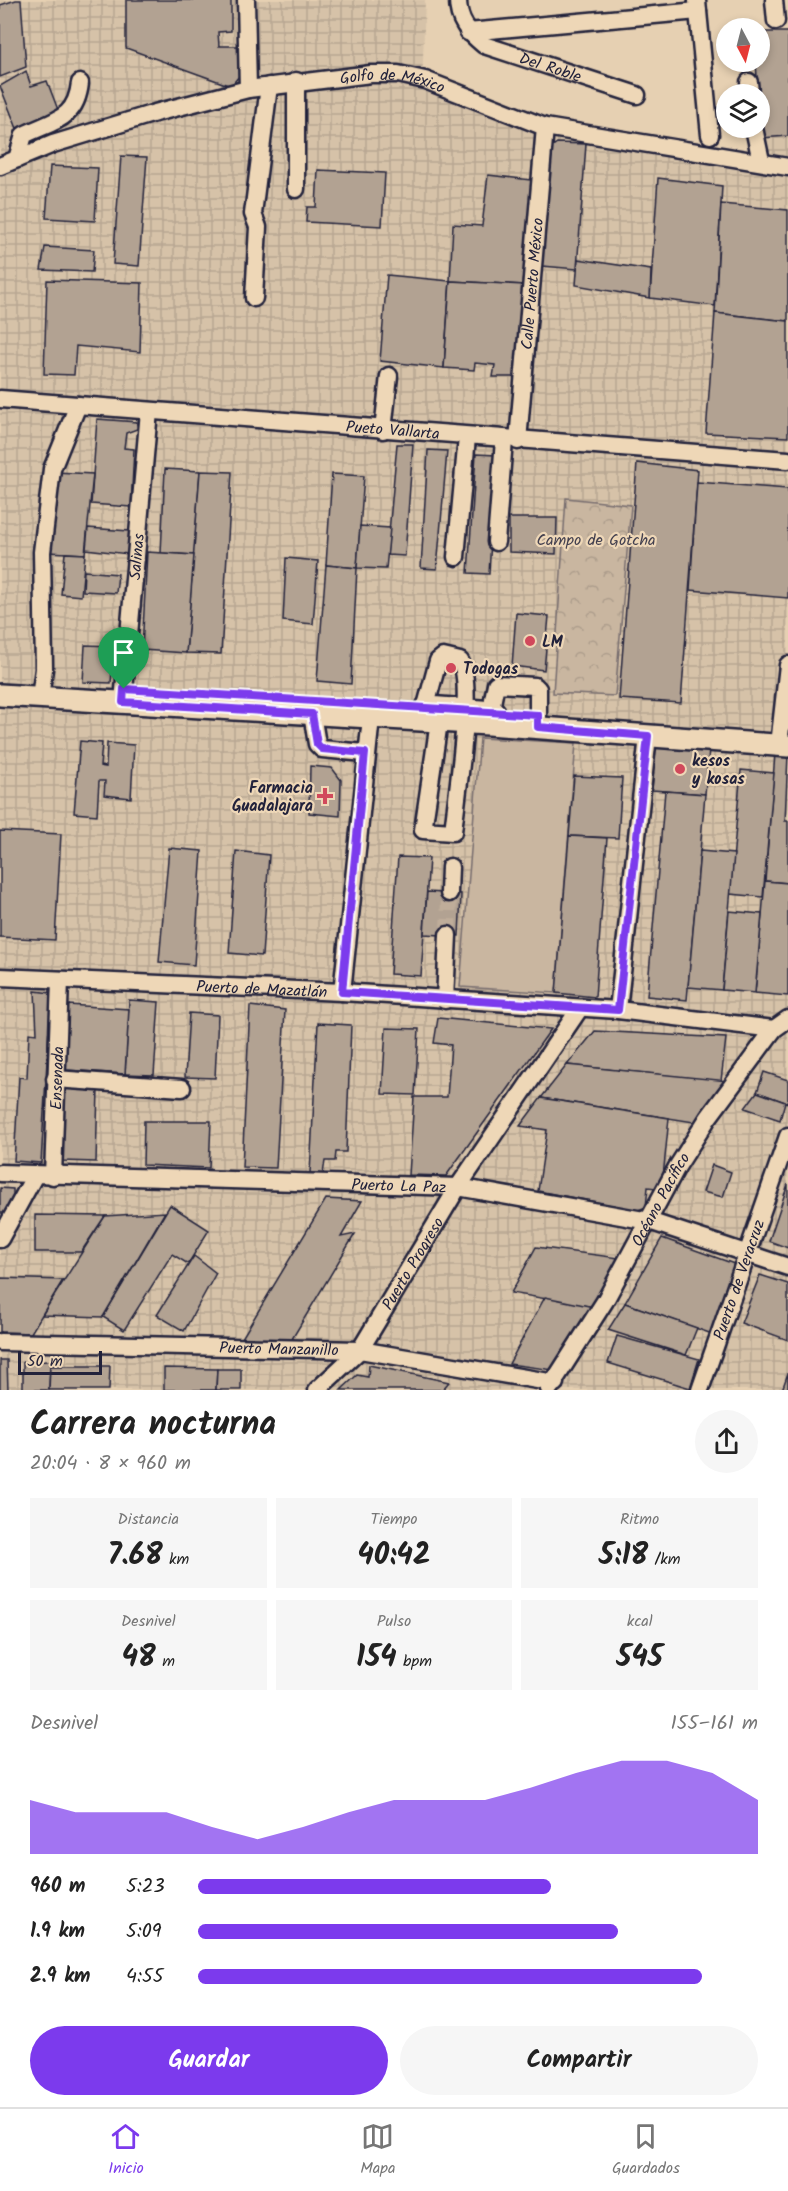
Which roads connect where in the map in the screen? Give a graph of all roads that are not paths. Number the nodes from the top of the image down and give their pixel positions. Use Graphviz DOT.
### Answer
graph roads {
  1 [pos="246,0"];
  2 [pos="458,0"];
  3 [pos="774,0"];
  4 [pos="697,5"];
  5 [pos="776,21"];
  6 [pos="468,32"];
  7 [pos="296,81"];
  8 [pos="80,83"];
  9 [pos="269,86"];
  10 [pos="248,89"];
  11 [pos="637,95"];
  12 [pos="545,127"];
  13 [pos="710,135"];
  14 [pos="756,138"];
  15 [pos="16,159"];
  16 [pos="761,162"];
  17 [pos="0,166"];
  18 [pos="788,167"];
  19 [pos="296,189"];
  20 [pos="254,298"];
  21 [pos="389,376"];
  22 [pos="0,399"];
  23 [pos="78,405"];
  24 [pos="149,411"];
  25 [pos="383,430"];
  26 [pos="467,437"];
  27 [pos="511,440"];
  28 [pos="788,460"];
  29 [pos="496,542"];
  30 [pos="456,557"];
  31 [pos="788,666"];
  32 [pos="0,682"];
  33 [pos="41,690"];
  34 [pos="0,695"];
  35 [pos="124,696"];
  36 [pos="312,714"];
  37 [pos="429,716"];
  38 [pos="464,717"];
  39 [pos="371,718"];
  40 [pos="489,718"];
  41 [pos="538,721"];
  42 [pos="648,736"];
  43 [pos="784,739"];
  44 [pos="365,753"];
  45 [pos="450,867"];
  46 [pos="449,893"];
  47 [pos="448,935"];
  48 [pos="0,976"];
  49 [pos="60,980"];
  50 [pos="342,992"];
  51 [pos="445,1000"];
  52 [pos="580,1008"];
  53 [pos="618,1010"];
  54 [pos="788,1019"];
  55 [pos="774,1029"];
  56 [pos="55,1079"];
  57 [pos="182,1088"];
  58 [pos="787,1145"];
  59 [pos="0,1173"];
  60 [pos="34,1175"];
  61 [pos="52,1176"];
  62 [pos="458,1187"];
  63 [pos="650,1221"];
  64 [pos="0,1239"];
  65 [pos="747,1253"];
  66 [pos="788,1267"];
  67 [pos="0,1342"];
  68 [pos="360,1350"];
  69 [pos="552,1387"];
  70 [pos="317,1390"];
  71 [pos="700,1390"];
  1 -- 10 [label="street"];
  2 -- 6 [label="street"];
  3 -- 5 [label="street"];
  4 -- 6 [label="street"];
  4 -- 13 [label="street"];
  6 -- 11 [label="street, Del Roble"];
  7 -- 9 [label="street, Golfo de México"];
  7 -- 12 [label="street, Golfo de México"];
  7 -- 19 [label="street"];
  8 -- 15 [label="street"];
  9 -- 10 [label="street, Golfo de México"];
  9 -- 20 [label="street"];
  10 -- 15 [label="street, Golfo de México"];
  12 -- 16 [label="street, Golfo de México"];
  12 -- 27 [label="street, Calle Puerto México"];
  14 -- 16 [label="street"];
  15 -- 17 [label="street, Golfo de México"];
  16 -- 18 [label="street, Golfo de México"];
  21 -- 25 [label="street"];
  22 -- 23 [label="street, Pueto Vallarta"];
  23 -- 24 [label="street, Pueto Vallarta"];
  23 -- 33 [label="street"];
  24 -- 25 [label="street, Pueto Vallarta"];
  24 -- 35 [label="street, Salinas"];
  25 -- 26 [label="street, Pueto Vallarta"];
  26 -- 27 [label="street, Pueto Vallarta"];
  26 -- 30 [label="street"];
  27 -- 28 [label="street, Pueto Vallarta"];
  27 -- 29 [label="street, Calle Puerto México"];
  31 -- 43 [label="street"];
  32 -- 33 [label="main road"];
  33 -- 34 [label="main road"];
  33 -- 35 [label="main road"];
  35 -- 36 [label="main road"];
  35 -- 37 [label="main road"];
  36 -- 39 [label="main road"];
  36 -- 44 [label="street"];
  37 -- 38 [label="main road"];
  37 -- 38 [label="street"];
  37 -- 38 [label="street"];
  37 -- 39 [label="main road"];
  38 -- 40 [label="main road"];
  39 -- 44 [label="street"];
  40 -- 41 [label="main road"];
  40 -- 41 [label="street"];
  41 -- 42 [label="main road"];
  41 -- 43 [label="main road"];
  42 -- 43 [label="main road"];
  42 -- 53 [label="street"];
  44 -- 50 [label="street"];
  45 -- 46 [label="street"];
  47 -- 51 [label="street"];
  48 -- 49 [label="street, Puerto de Mazatlán"];
  49 -- 50 [label="street, Puerto de Mazatlán"];
  49 -- 56 [label="street, Ensenada"];
  50 -- 51 [label="street, Puerto de Mazatlán"];
  51 -- 52 [label="street, Puerto de Mazatlán"];
  52 -- 53 [label="street, Puerto de Mazatlán"];
  52 -- 62 [label="street, Puerto Progreso"];
  53 -- 55 [label="street, Puerto de Mazatlán"];
  54 -- 55 [label="street, Océano Pacífico"];
  55 -- 63 [label="street, Océano Pacífico"];
  56 -- 57 [label="street"];
  56 -- 61 [label="street, Ensenada"];
  58 -- 65 [label="street, Puerto de Veracruz"];
  59 -- 60 [label="street, Puerto La Paz"];
  60 -- 61 [label="street, Puerto La Paz"];
  60 -- 64 [label="street"];
  61 -- 62 [label="street, Puerto La Paz"];
  62 -- 63 [label="street, Puerto La Paz"];
  62 -- 68 [label="street, Puerto Progreso"];
  63 -- 65 [label="street, Puerto La Paz"];
  63 -- 69 [label="street, Océano Pacífico"];
  65 -- 66 [label="street, Puerto La Paz"];
  65 -- 71 [label="street, Puerto de Veracruz"];
  67 -- 68 [label="street, Puerto Manzanillo"];
  68 -- 69 [label="street, Puerto Manzanillo"];
  68 -- 70 [label="street, Puerto Progreso"];
}
